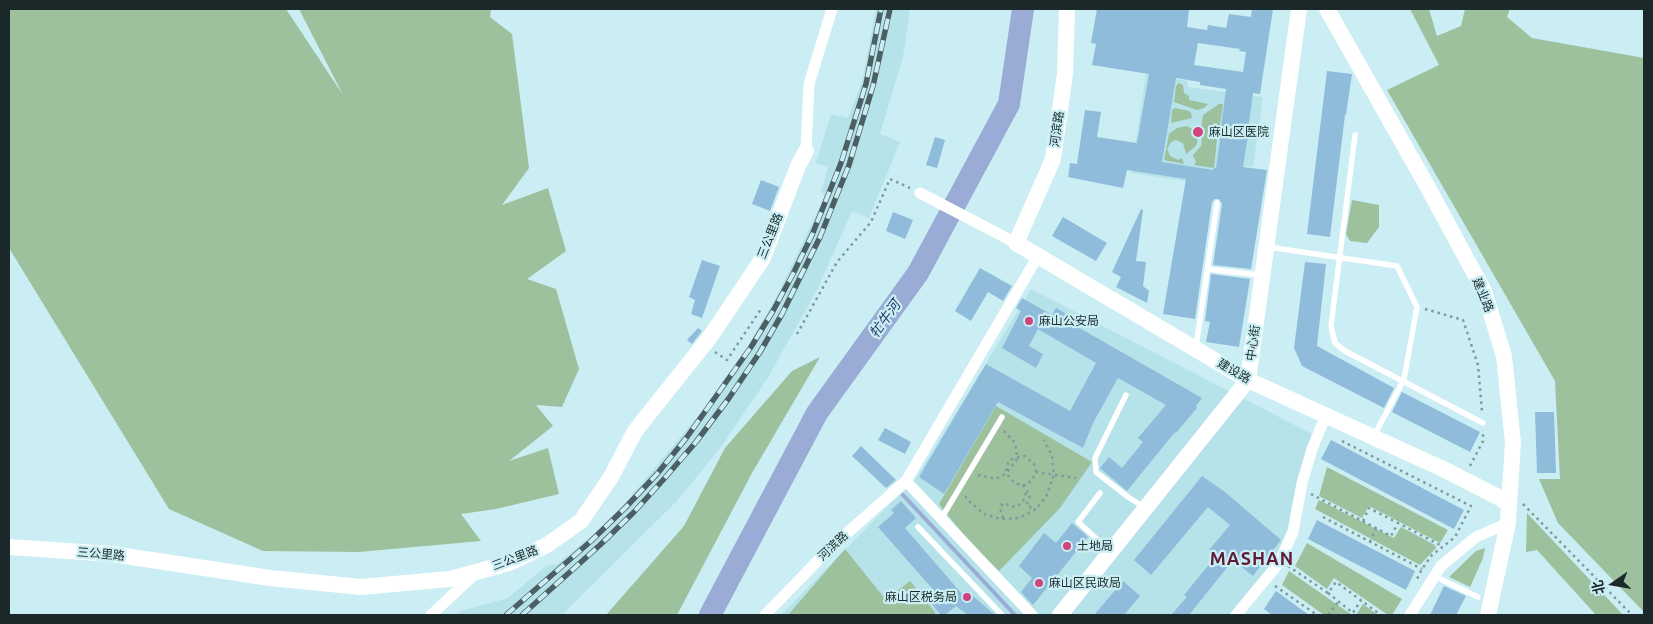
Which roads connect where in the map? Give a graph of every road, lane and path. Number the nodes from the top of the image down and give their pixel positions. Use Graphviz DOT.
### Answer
graph roads {
  1 [pos="832,9"];
  2 [pos="1067,9"];
  3 [pos="1299,9"];
  4 [pos="1327,9"];
  5 [pos="1355,135"];
  6 [pos="806,152"];
  7 [pos="920,193"];
  8 [pos="1217,203"];
  9 [pos="1016,243"];
  10 [pos="1266,247"];
  11 [pos="1038,256"];
  12 [pos="1339,258"];
  13 [pos="1207,269"];
  14 [pos="1262,275"];
  15 [pos="1417,307"];
  16 [pos="762,309"];
  17 [pos="797,334"];
  18 [pos="1195,349"];
  19 [pos="727,360"];
  20 [pos="1248,380"];
  21 [pos="1403,381"];
  22 [pos="1126,395"];
  23 [pos="1326,415"];
  24 [pos="1002,417"];
  25 [pos="1483,423"];
  26 [pos="997,426"];
  27 [pos="1374,437"];
  28 [pos="1044,440"];
  29 [pos="1342,441"];
  30 [pos="1017,456"];
  31 [pos="970,471"];
  32 [pos="1036,472"];
  33 [pos="1054,475"];
  34 [pos="1076,478"];
  35 [pos="1464,479"];
  36 [pos="906,481"];
  37 [pos="1023,485"];
  38 [pos="960,489"];
  39 [pos="1301,489"];
  40 [pos="1026,490"];
  41 [pos="1100,493"];
  42 [pos="1506,499"];
  43 [pos="1146,508"];
  44 [pos="1036,510"];
  45 [pos="1322,516"];
  46 [pos="1003,518"];
  47 [pos="941,519"];
  48 [pos="1363,521"];
  49 [pos="1398,523"];
  50 [pos="1508,524"];
  51 [pos="918,527"];
  52 [pos="1376,528"];
  53 [pos="1370,542"];
  54 [pos="1442,546"];
  55 [pos="9,547"];
  56 [pos="1111,552"];
  57 [pos="1280,560"];
  58 [pos="1422,569"];
  59 [pos="477,571"];
  60 [pos="1434,576"];
  61 [pos="1266,579"];
  62 [pos="1415,584"];
  63 [pos="1328,593"];
  64 [pos="1478,597"];
  65 [pos="1361,600"];
  66 [pos="1338,602"];
  67 [pos="431,615"];
  68 [pos="765,615"];
  69 [pos="1002,615"];
  70 [pos="1032,615"];
  71 [pos="1060,615"];
  72 [pos="1236,615"];
  73 [pos="1317,615"];
  74 [pos="1328,615"];
  75 [pos="1381,615"];
  76 [pos="1410,615"];
  77 [pos="1488,615"];
  78 [pos="1632,615"];
  1 -- 6 [label="street"];
  2 -- 9 [label="street, 河滨路"];
  3 -- 10 [label="street, 中心街"];
  4 -- 42 [label="street, 建业路"];
  5 -- 12 [label="lane"];
  6 -- 59 [label="street, 三公里路"];
  7 -- 9 [label="street"];
  7 -- 17 [label="path"];
  8 -- 13 [label="lane"];
  9 -- 11 [label="street, 建设路"];
  10 -- 12 [label="lane"];
  10 -- 14 [label="street, 中心街"];
  11 -- 18 [label="street, 建设路"];
  11 -- 36 [label="street, 河滨路"];
  12 -- 15 [label="lane"];
  12 -- 21 [label="lane"];
  13 -- 14 [label="lane"];
  13 -- 18 [label="lane"];
  14 -- 20 [label="street, 中心街"];
  15 -- 21 [label="lane"];
  15 -- 25 [label="path"];
  16 -- 19 [label="path"];
  18 -- 20 [label="street, 建设路"];
  20 -- 23 [label="street, 建设路"];
  20 -- 43 [label="street"];
  21 -- 25 [label="lane"];
  21 -- 27 [label="lane"];
  22 -- 43 [label="lane"];
  23 -- 27 [label="street, 建设路"];
  23 -- 39 [label="street"];
  24 -- 26 [label="lane"];
  25 -- 35 [label="path"];
  26 -- 30 [label="path"];
  26 -- 31 [label="lane"];
  27 -- 35 [label="street, 建设路"];
  28 -- 33 [label="path"];
  29 -- 54 [label="path"];
  30 -- 31 [label="path"];
  30 -- 32 [label="path"];
  30 -- 37 [label="path"];
  31 -- 38 [label="lane"];
  32 -- 33 [label="path"];
  32 -- 37 [label="path"];
  33 -- 34 [label="path"];
  33 -- 44 [label="path"];
  35 -- 42 [label="street, 建设路"];
  36 -- 47 [label="street"];
  36 -- 68 [label="street, 河滨路"];
  37 -- 40 [label="path"];
  38 -- 46 [label="path"];
  38 -- 47 [label="lane"];
  39 -- 48 [label="path"];
  39 -- 57 [label="street"];
  40 -- 44 [label="path"];
  40 -- 46 [label="path"];
  41 -- 56 [label="lane"];
  42 -- 50 [label="street, 建业路"];
  42 -- 78 [label="path"];
  43 -- 56 [label="street"];
  44 -- 46 [label="path"];
  45 -- 53 [label="path"];
  47 -- 70 [label="street"];
  48 -- 49 [label="path"];
  48 -- 52 [label="path"];
  49 -- 52 [label="path"];
  49 -- 54 [label="path"];
  50 -- 60 [label="street"];
  50 -- 77 [label="street, 建业路"];
  51 -- 69 [label="lane"];
  52 -- 53 [label="path"];
  53 -- 58 [label="path"];
  54 -- 58 [label="path"];
  55 -- 59 [label="street, 三公里路"];
  56 -- 71 [label="street"];
  57 -- 61 [label="street"];
  57 -- 63 [label="path"];
  58 -- 62 [label="path"];
  59 -- 67 [label="street"];
  60 -- 64 [label="lane"];
  60 -- 76 [label="street"];
  61 -- 72 [label="street"];
  61 -- 73 [label="path"];
  63 -- 65 [label="path"];
  63 -- 66 [label="path"];
  65 -- 66 [label="path"];
  65 -- 75 [label="path"];
  66 -- 74 [label="path"];
}
